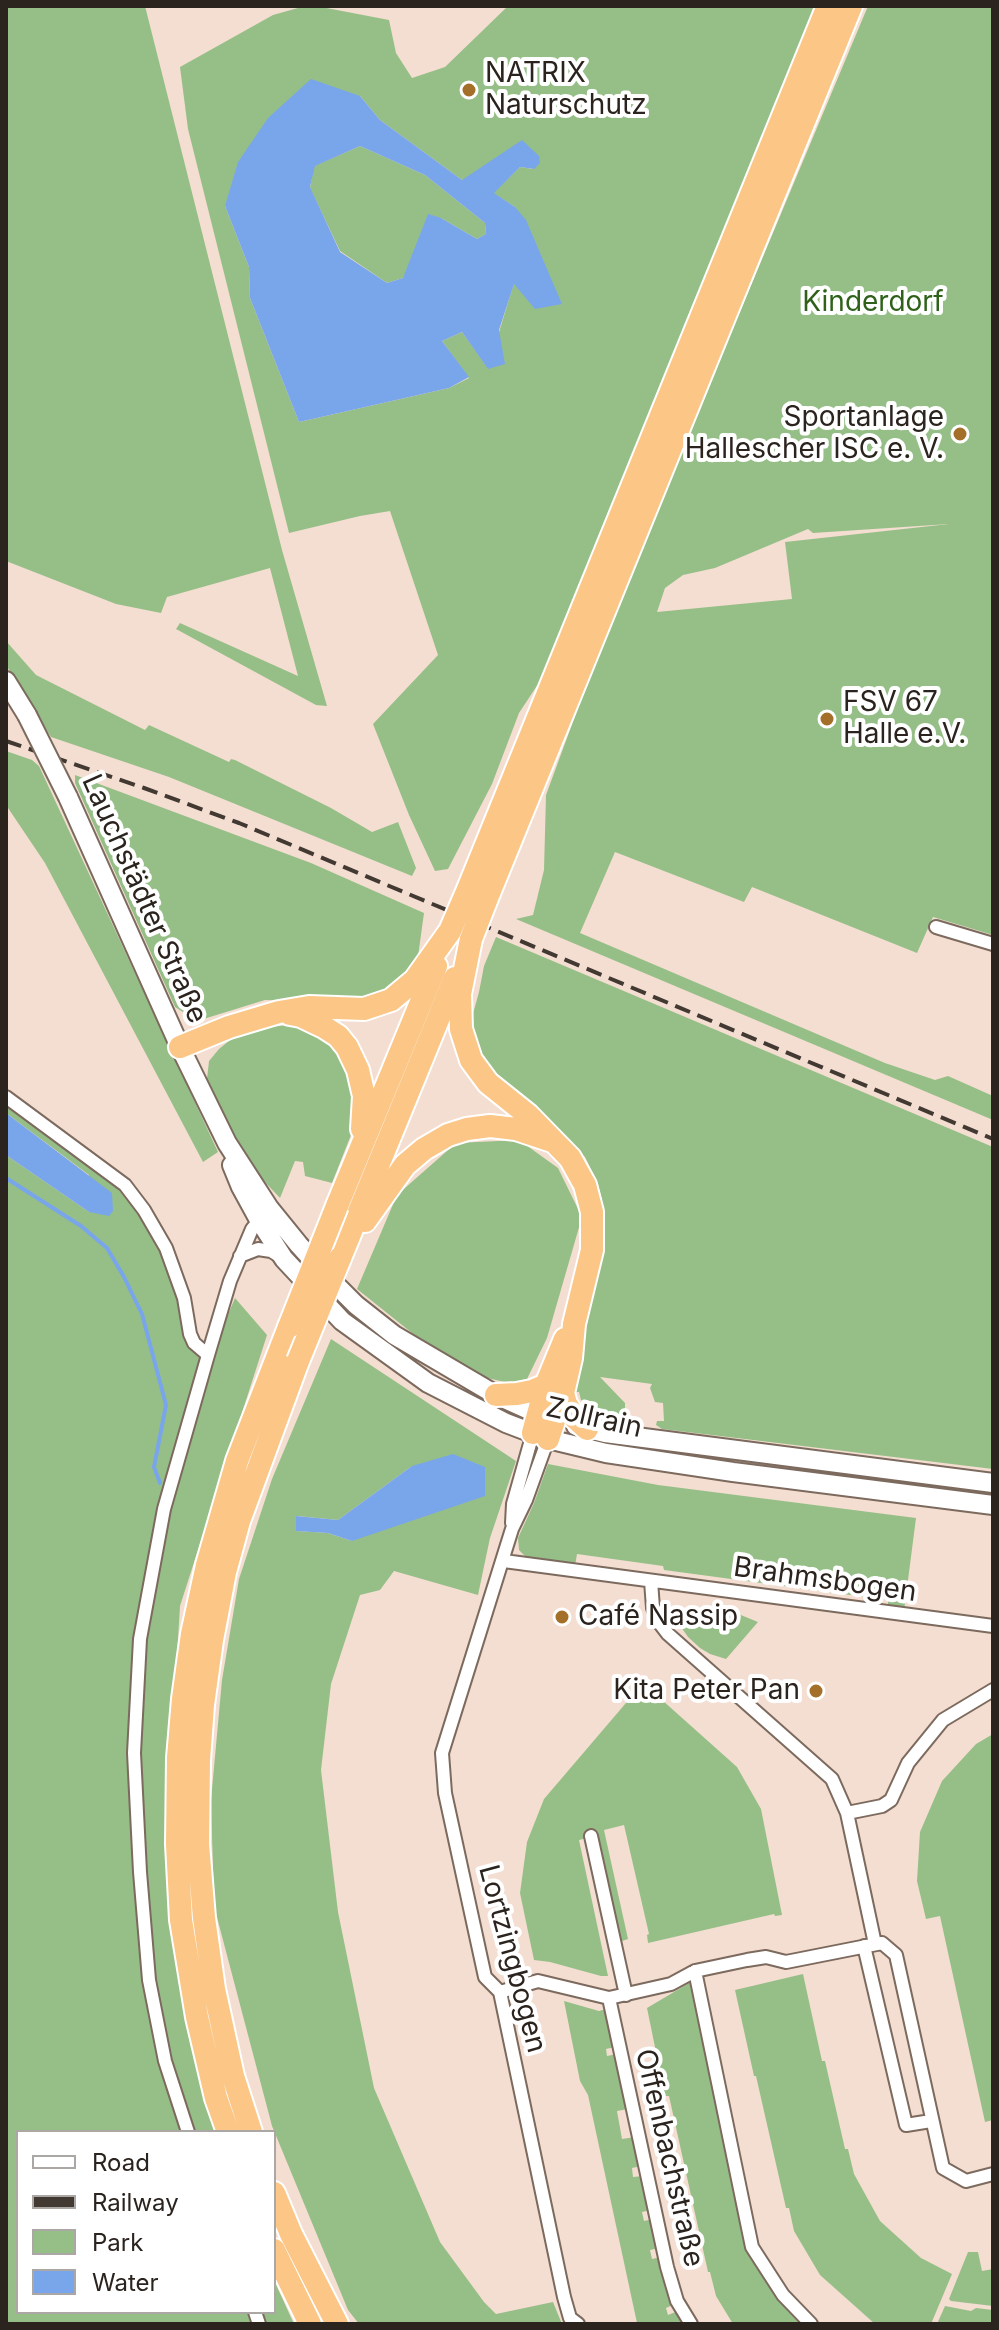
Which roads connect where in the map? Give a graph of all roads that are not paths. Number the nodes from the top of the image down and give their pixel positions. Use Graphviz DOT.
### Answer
graph roads {
  1 [pos="828,6"];
  2 [pos="851,6"];
  3 [pos="6,681"];
  4 [pos="479,890"];
  5 [pos="936,927"];
  6 [pos="460,935"];
  7 [pos="993,944"];
  8 [pos="279,1012"];
  9 [pos="180,1047"];
  10 [pos="6,1097"];
  11 [pos="554,1142"];
  12 [pos="359,1154"];
  13 [pos="264,1214"];
  14 [pos="351,1237"];
  15 [pos="240,1256"];
  16 [pos="284,1259"];
  17 [pos="208,1355"];
  18 [pos="555,1389"];
  19 [pos="496,1395"];
  20 [pos="543,1427"];
  21 [pos="587,1429"];
  22 [pos="993,1483"];
  23 [pos="993,1505"];
  24 [pos="504,1561"];
  25 [pos="651,1581"];
  26 [pos="993,1626"];
  27 [pos="993,1690"];
  28 [pos="847,1813"];
  29 [pos="591,1836"];
  30 [pos="870,1945"];
  31 [pos="695,1971"];
  32 [pos="500,1992"];
  33 [pos="626,1995"];
  34 [pos="609,1998"];
  35 [pos="931,2121"];
  36 [pos="187,2130"];
  37 [pos="227,2130"];
  38 [pos="250,2130"];
  39 [pos="992,2177"];
  40 [pos="276,2198"];
  41 [pos="276,2254"];
  42 [pos="310,2324"];
  43 [pos="337,2324"];
  44 [pos="578,2324"];
  45 [pos="691,2324"];
  46 [pos="811,2324"];
  1 -- 4 [label="highway"];
  2 -- 4 [label="highway"];
  3 -- 9 [label="main road, Lauchstädter Straße, bridge"];
  4 -- 6 [label="highway, bridge"];
  5 -- 7 [label="street"];
  6 -- 8 [label="highway"];
  6 -- 11 [label="highway"];
  6 -- 12 [label="highway"];
  6 -- 14 [label="highway"];
  8 -- 9 [label="highway"];
  8 -- 12 [label="highway"];
  9 -- 13 [label="main road, Lauchstädter Straße"];
  10 -- 17 [label="street"];
  11 -- 14 [label="highway"];
  11 -- 18 [label="highway"];
  12 -- 37 [label="highway, bridge"];
  13 -- 15 [label="street"];
  13 -- 16 [label="main road, Zollrain"];
  13 -- 19 [label="main road, Zollrain"];
  14 -- 38 [label="highway, bridge"];
  15 -- 16 [label="street"];
  15 -- 17 [label="street"];
  16 -- 20 [label="main road, Zollrain"];
  17 -- 36 [label="street"];
  18 -- 19 [label="highway"];
  18 -- 20 [label="highway"];
  18 -- 21 [label="highway"];
  19 -- 20 [label="main road, Zollrain"];
  20 -- 21 [label="main road, Zollrain"];
  20 -- 23 [label="main road, Zollrain"];
  20 -- 24 [label="street, Lortzingbogen"];
  21 -- 22 [label="main road, Zollrain"];
  24 -- 25 [label="street"];
  24 -- 32 [label="street, Lortzingbogen"];
  25 -- 26 [label="street, Brahmsbogen"];
  25 -- 28 [label="street"];
  27 -- 28 [label="street"];
  28 -- 30 [label="street"];
  29 -- 33 [label="street"];
  30 -- 31 [label="street"];
  30 -- 35 [label="street"];
  30 -- 35 [label="street"];
  31 -- 33 [label="street"];
  31 -- 46 [label="street"];
  32 -- 34 [label="street"];
  32 -- 44 [label="street, Lortzingbogen"];
  33 -- 34 [label="street"];
  34 -- 45 [label="street, Offenbachstraße"];
  35 -- 39 [label="street"];
  40 -- 43 [label="highway"];
  41 -- 42 [label="highway"];
}
